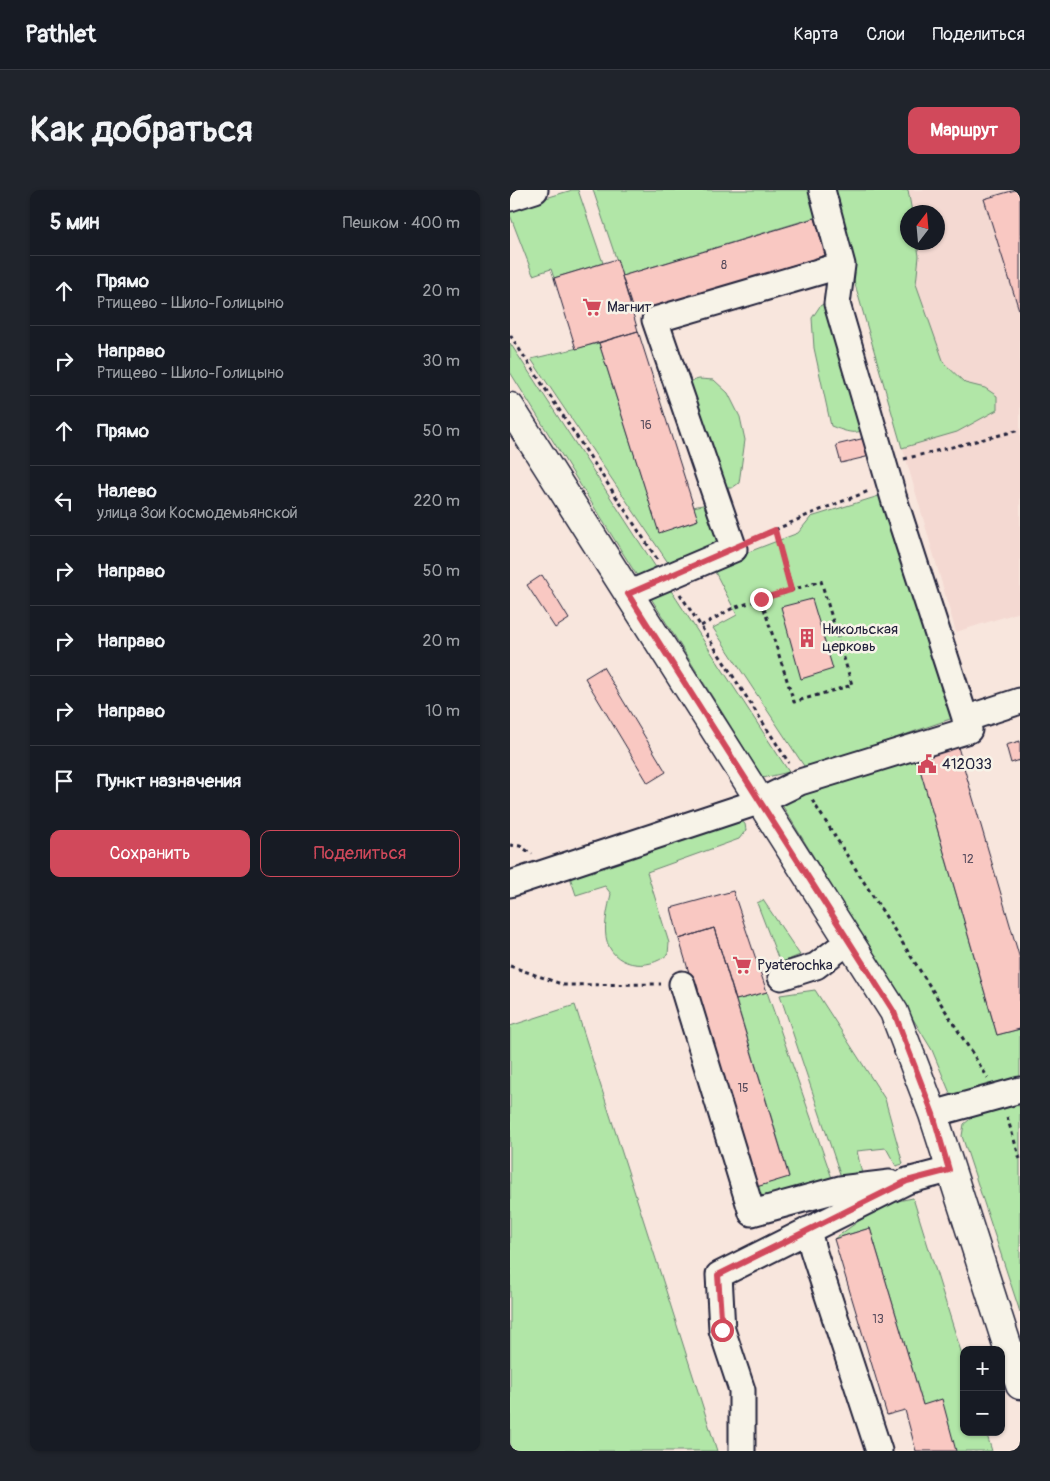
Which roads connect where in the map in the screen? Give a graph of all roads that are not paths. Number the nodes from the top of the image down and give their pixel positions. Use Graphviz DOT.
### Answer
graph roads {
  1 [pos="535,190"];
  2 [pos="822,190"];
  3 [pos="510,198"];
  4 [pos="842,265"];
  5 [pos="510,407"];
  6 [pos="628,594"];
  7 [pos="1020,701"];
  8 [pos="965,719"];
  9 [pos="761,801"];
  10 [pos="510,884"];
  11 [pos="849,941"];
  12 [pos="782,977"];
  13 [pos="682,984"];
  14 [pos="1010,1093"];
  15 [pos="933,1114"];
  16 [pos="949,1170"];
  17 [pos="907,1181"];
  18 [pos="808,1230"];
  19 [pos="1020,1385"];
  20 [pos="742,1451"];
  21 [pos="880,1451"];
  1 -- 3 [label="street"];
  2 -- 4 [label="street"];
  4 -- 6 [label="street"];
  4 -- 8 [label="street"];
  5 -- 6 [label="main road"];
  6 -- 9 [label="main road"];
  7 -- 8 [label="street"];
  8 -- 9 [label="street"];
  9 -- 10 [label="street"];
  9 -- 11 [label="main road"];
  11 -- 12 [label="street"];
  11 -- 15 [label="main road"];
  13 -- 17 [label="street"];
  14 -- 15 [label="street"];
  15 -- 16 [label="main road"];
  16 -- 17 [label="street"];
  16 -- 19 [label="main road"];
  17 -- 18 [label="street"];
  18 -- 20 [label="street"];
  18 -- 21 [label="street"];
}
